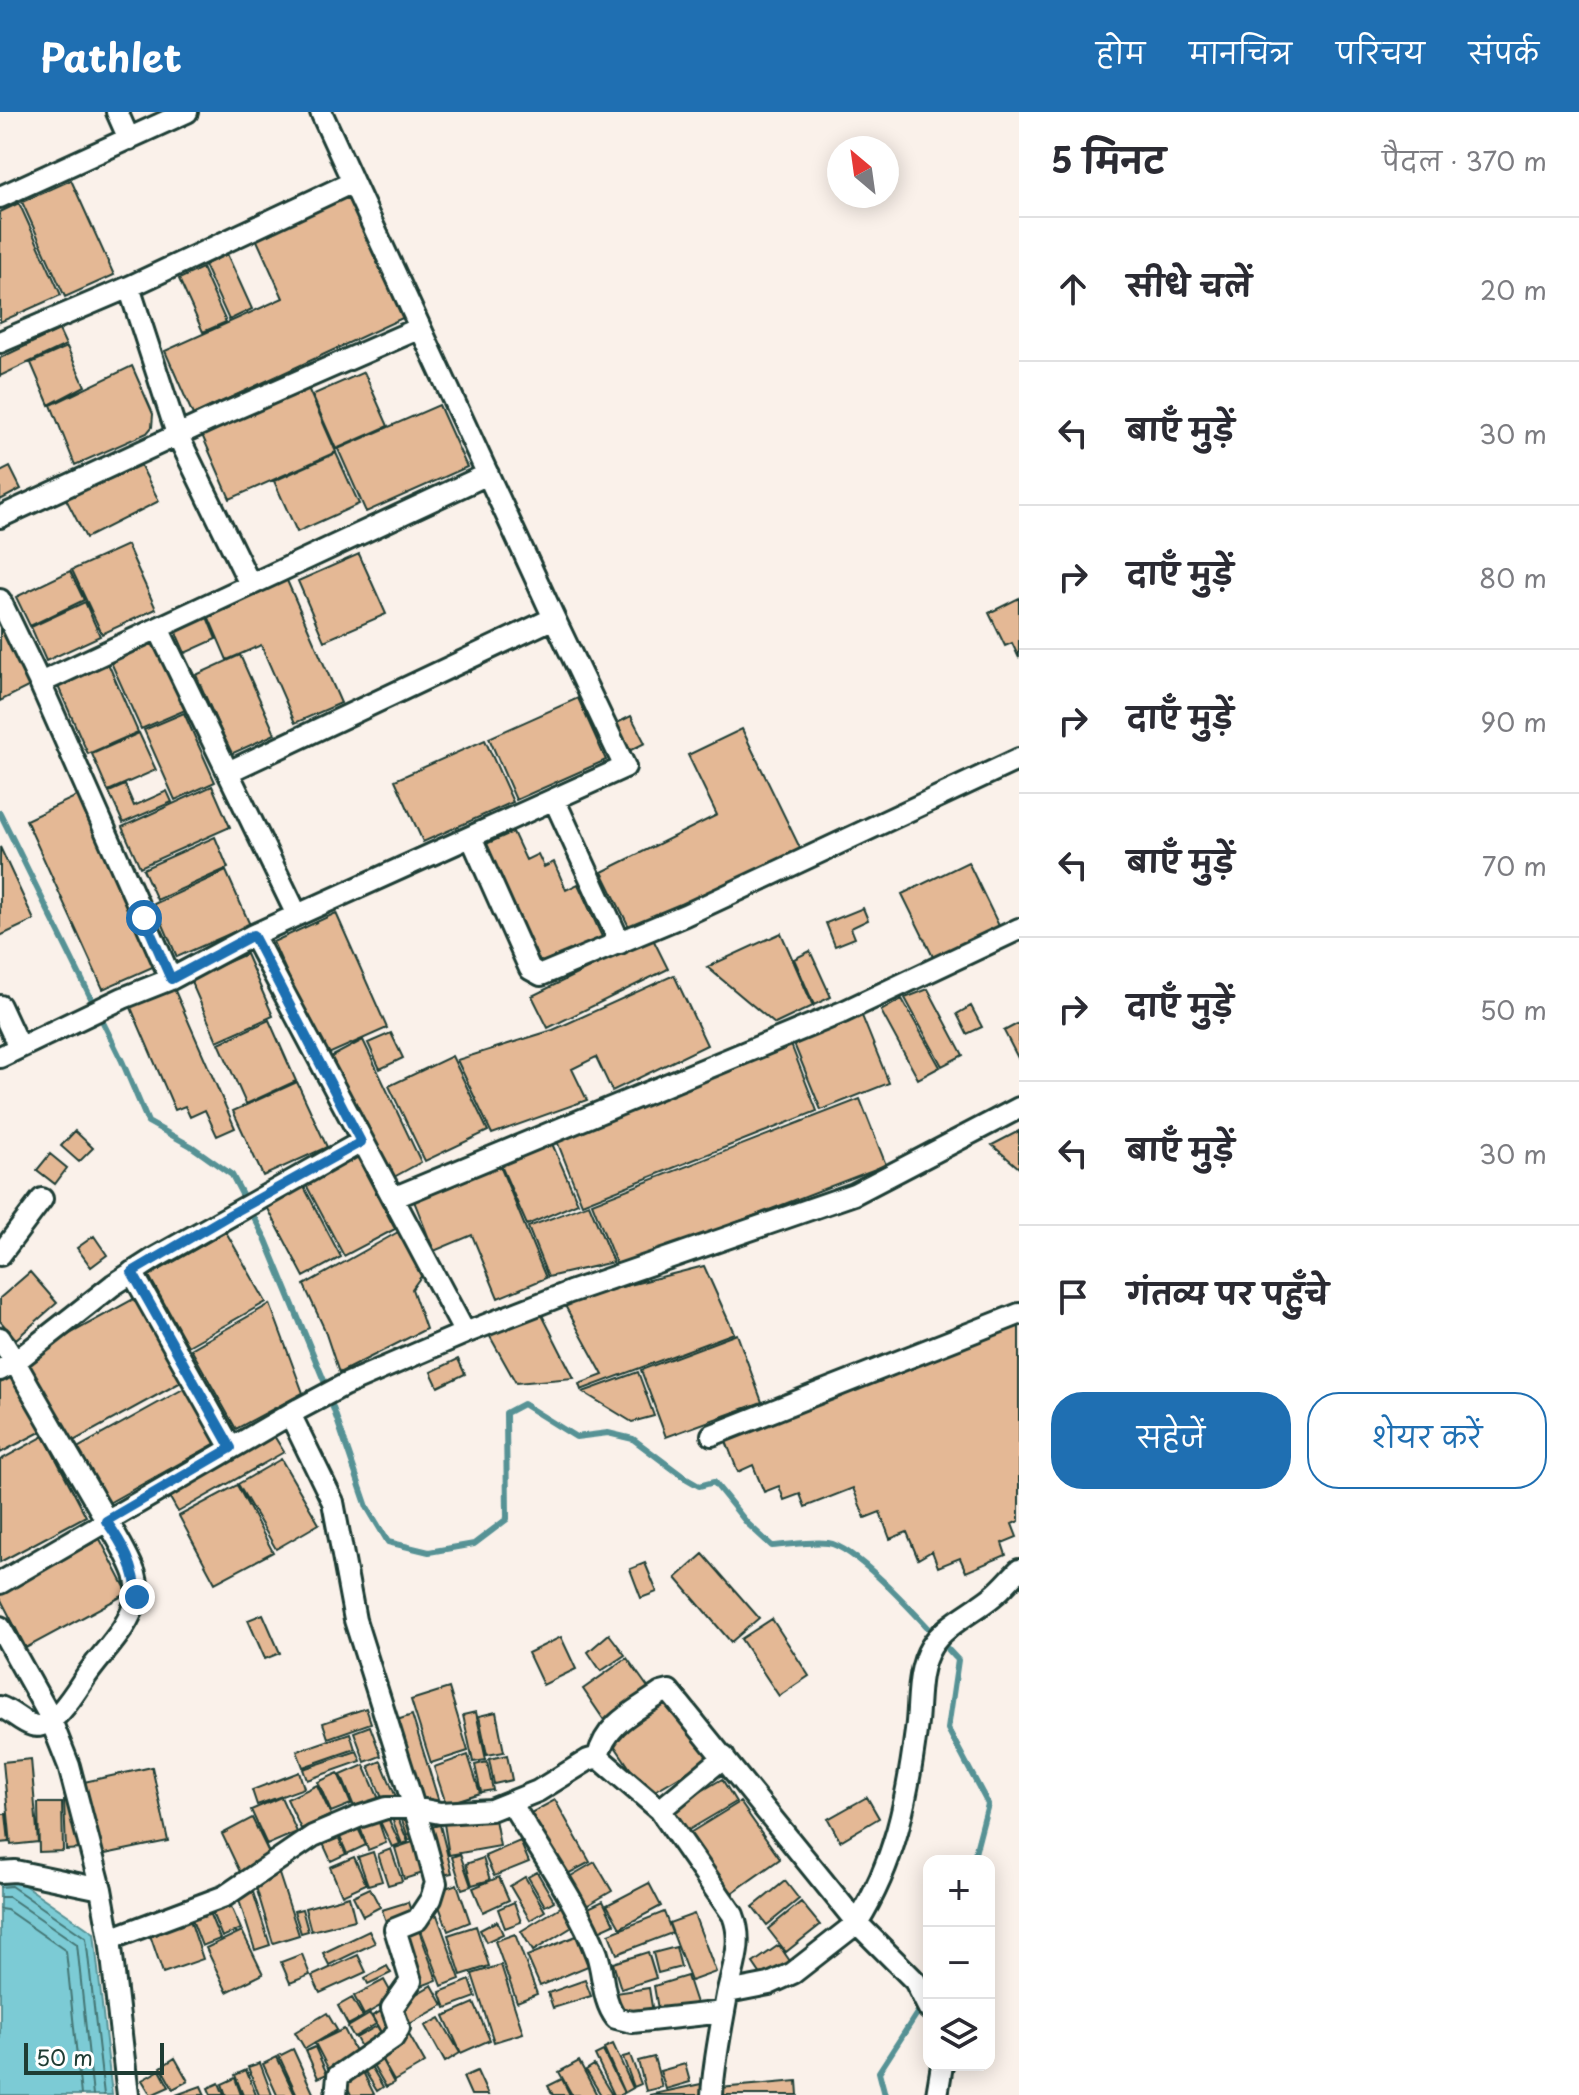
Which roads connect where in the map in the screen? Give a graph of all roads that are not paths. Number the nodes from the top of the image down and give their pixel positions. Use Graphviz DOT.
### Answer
graph roads {
  1 [pos="117,112"];
  2 [pos="187,112"];
  3 [pos="321,112"];
  4 [pos="129,139"];
  5 [pos="353,182"];
  6 [pos="0,197"];
  7 [pos="129,287"];
  8 [pos="420,328"];
  9 [pos="0,342"];
  10 [pos="177,434"];
  11 [pos="488,474"];
  12 [pos="0,517"];
  13 [pos="250,584"];
  14 [pos="0,600"];
  15 [pos="554,618"];
  16 [pos="158,628"];
  17 [pos="40,683"];
  18 [pos="1019,759"];
  19 [pos="228,772"];
  20 [pos="554,799"];
  21 [pos="471,837"];
  22 [pos="297,915"];
  23 [pos="1019,929"];
  24 [pos="253,935"];
  25 [pos="620,943"];
  26 [pos="171,979"];
  27 [pos="0,1006"];
  28 [pos="19,1047"];
  29 [pos="0,1057"];
  30 [pos="1019,1108"];
  31 [pos="361,1142"];
  32 [pos="393,1198"];
  33 [pos="42,1199"];
  34 [pos="0,1255"];
  35 [pos="132,1272"];
  36 [pos="1019,1314"];
  37 [pos="465,1333"];
  38 [pos="0,1338"];
  39 [pos="7,1366"];
  40 [pos="294,1411"];
  41 [pos="712,1435"];
  42 [pos="231,1448"];
  43 [pos="106,1521"];
  44 [pos="1019,1570"];
  45 [pos="0,1583"];
  46 [pos="0,1627"];
  47 [pos="0,1707"];
  48 [pos="51,1720"];
  49 [pos="598,1757"];
  50 [pos="724,1757"];
  51 [pos="512,1804"];
  52 [pos="414,1808"];
  53 [pos="660,1810"];
  54 [pos="0,1872"];
  55 [pos="101,1889"];
  56 [pos="857,1923"];
  57 [pos="110,1939"];
  58 [pos="924,1999"];
  59 [pos="726,2002"];
  60 [pos="941,2071"];
  61 [pos="128,2095"];
  62 [pos="336,2095"];
  63 [pos="712,2095"];
  64 [pos="937,2095"];
  1 -- 4 [label="street"];
  2 -- 4 [label="street"];
  3 -- 5 [label="street"];
  4 -- 6 [label="street"];
  5 -- 7 [label="street"];
  5 -- 8 [label="street"];
  7 -- 9 [label="street"];
  7 -- 10 [label="street"];
  8 -- 10 [label="street"];
  8 -- 11 [label="street"];
  10 -- 12 [label="street"];
  10 -- 13 [label="street"];
  11 -- 13 [label="street"];
  11 -- 15 [label="street"];
  13 -- 16 [label="street"];
  14 -- 17 [label="street"];
  15 -- 19 [label="street"];
  15 -- 20 [label="street"];
  16 -- 17 [label="street"];
  16 -- 19 [label="street"];
  17 -- 26 [label="street"];
  18 -- 25 [label="street"];
  19 -- 22 [label="street"];
  20 -- 21 [label="street"];
  20 -- 25 [label="street"];
  21 -- 22 [label="street"];
  21 -- 25 [label="street"];
  22 -- 24 [label="street"];
  23 -- 32 [label="street"];
  24 -- 26 [label="street"];
  24 -- 31 [label="street"];
  26 -- 28 [label="street"];
  27 -- 28 [label="street"];
  28 -- 29 [label="street"];
  30 -- 37 [label="street"];
  31 -- 32 [label="street"];
  31 -- 35 [label="street"];
  32 -- 37 [label="street"];
  33 -- 34 [label="street"];
  35 -- 39 [label="street"];
  35 -- 42 [label="street"];
  36 -- 41 [label="street"];
  37 -- 40 [label="street"];
  38 -- 39 [label="street"];
  39 -- 43 [label="street"];
  40 -- 42 [label="street"];
  40 -- 52 [label="street"];
  42 -- 43 [label="street"];
  43 -- 45 [label="street"];
  43 -- 48 [label="street"];
  44 -- 56 [label="street"];
  46 -- 48 [label="street"];
  47 -- 48 [label="street"];
  48 -- 55 [label="street"];
  49 -- 50 [label="street"];
  49 -- 51 [label="street"];
  49 -- 53 [label="street"];
  50 -- 53 [label="street"];
  50 -- 56 [label="street"];
  51 -- 52 [label="street"];
  51 -- 59 [label="street"];
  52 -- 57 [label="street"];
  52 -- 62 [label="street"];
  53 -- 59 [label="street"];
  54 -- 55 [label="street"];
  55 -- 57 [label="street"];
  56 -- 58 [label="street"];
  56 -- 59 [label="street"];
  57 -- 61 [label="street"];
  59 -- 63 [label="street"];
  60 -- 64 [label="street"];
}
